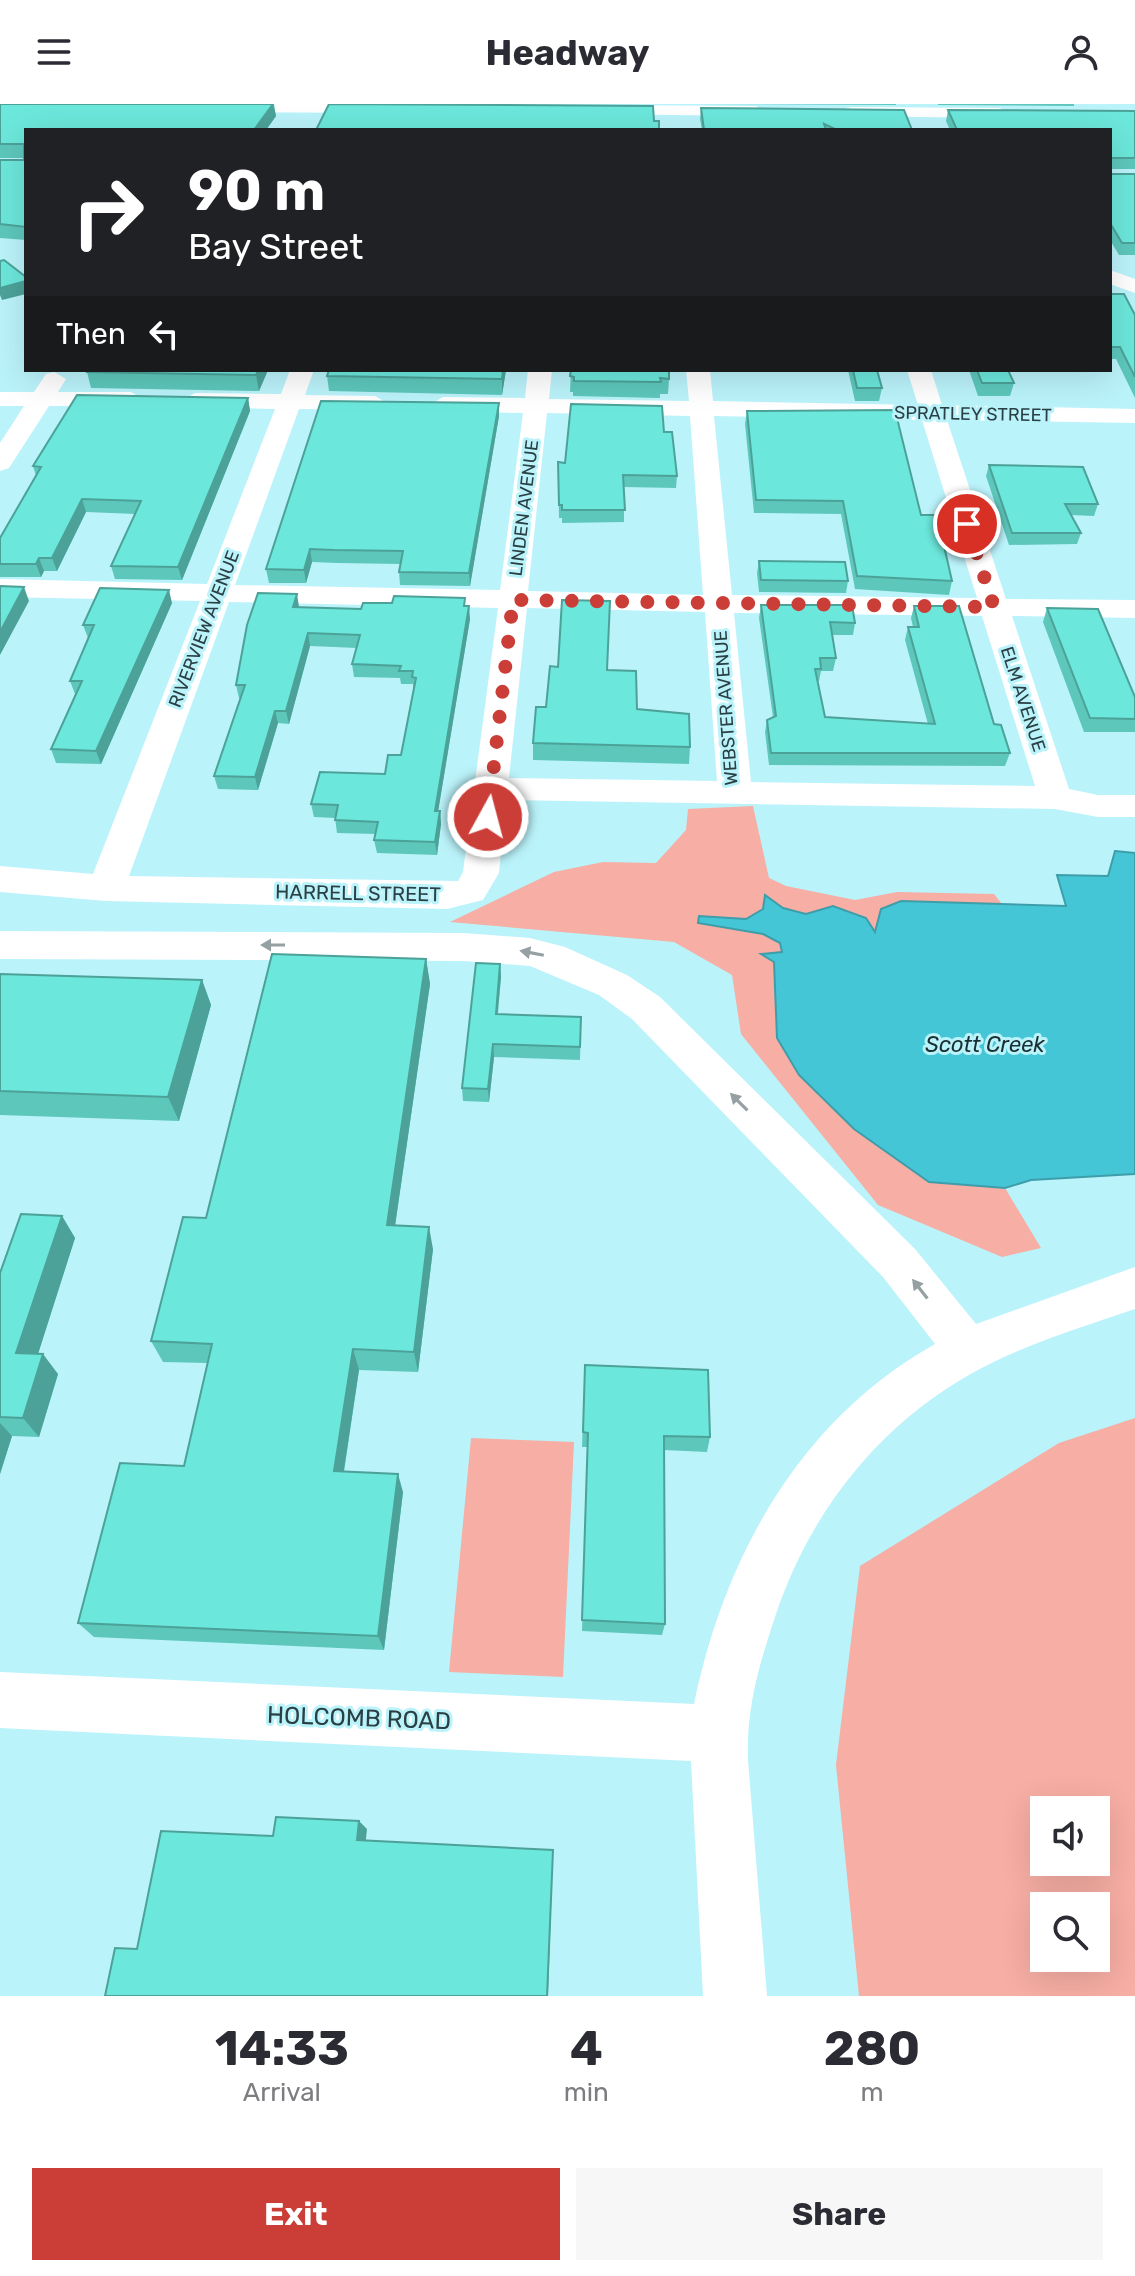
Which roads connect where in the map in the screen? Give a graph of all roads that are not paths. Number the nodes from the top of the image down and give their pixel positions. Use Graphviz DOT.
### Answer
graph roads {
  1 [pos="305,106"];
  2 [pos="196,107"];
  3 [pos="392,107"];
  4 [pos="675,107"];
  5 [pos="834,108"];
  6 [pos="584,110"];
  7 [pos="777,111"];
  8 [pos="1007,115"];
  9 [pos="295,128"];
  10 [pos="677,128"];
  11 [pos="841,128"];
  12 [pos="1112,277"];
  13 [pos="1135,287"];
  14 [pos="58,372"];
  15 [pos="301,372"];
  16 [pos="540,372"];
  17 [pos="698,372"];
  18 [pos="920,372"];
  19 [pos="43,397"];
  20 [pos="0,399"];
  21 [pos="290,401"];
  22 [pos="536,406"];
  23 [pos="0,408"];
  24 [pos="702,409"];
  25 [pos="932,413"];
  26 [pos="1135,416"];
  27 [pos="0,463"];
  28 [pos="0,588"];
  29 [pos="218,594"];
  30 [pos="513,600"];
  31 [pos="718,604"];
  32 [pos="994,607"];
  33 [pos="1135,609"];
  34 [pos="492,789"];
  35 [pos="735,793"];
  36 [pos="1055,798"];
  37 [pos="1135,806"];
  38 [pos="0,879"];
  39 [pos="106,888"];
  40 [pos="0,945"];
  41 [pos="1135,1288"];
  42 [pos="968,1350"];
  43 [pos="0,1700"];
  44 [pos="719,1734"];
  45 [pos="735,1996"];
  1 -- 2 [label="street"];
  1 -- 3 [label="street"];
  1 -- 9 [label="street"];
  4 -- 6 [label="street"];
  4 -- 7 [label="street"];
  4 -- 10 [label="street"];
  5 -- 8 [label="street"];
  5 -- 11 [label="street"];
  12 -- 13 [label="street"];
  14 -- 19 [label="street"];
  15 -- 21 [label="street, RIVERVIEW AVENUE"];
  16 -- 22 [label="street, LINDEN AVENUE"];
  17 -- 24 [label="street, WEBSTER AVENUE"];
  18 -- 25 [label="street, ELM AVENUE"];
  19 -- 20 [label="street"];
  19 -- 21 [label="street, SPRATLEY STREET"];
  19 -- 23 [label="street"];
  19 -- 27 [label="street"];
  21 -- 22 [label="street, SPRATLEY STREET"];
  21 -- 29 [label="street, RIVERVIEW AVENUE"];
  22 -- 24 [label="street, SPRATLEY STREET"];
  22 -- 30 [label="street, LINDEN AVENUE"];
  24 -- 25 [label="street, SPRATLEY STREET"];
  24 -- 31 [label="street, WEBSTER AVENUE"];
  25 -- 26 [label="street, SPRATLEY STREET"];
  25 -- 32 [label="street, ELM AVENUE"];
  28 -- 29 [label="street"];
  29 -- 30 [label="street"];
  29 -- 39 [label="street, RIVERVIEW AVENUE"];
  30 -- 31 [label="street"];
  30 -- 34 [label="street, LINDEN AVENUE"];
  31 -- 32 [label="street"];
  31 -- 35 [label="street, WEBSTER AVENUE"];
  32 -- 33 [label="street"];
  32 -- 36 [label="street, ELM AVENUE"];
  34 -- 35 [label="street, WEBSTER AVENUE"];
  34 -- 39 [label="street, HARRELL STREET"];
  35 -- 36 [label="street"];
  36 -- 37 [label="street"];
  38 -- 39 [label="street"];
  42 -- 40 [label="street, one-way"];
  41 -- 42 [label="street"];
  42 -- 44 [label="street"];
  43 -- 44 [label="street, HOLCOMB ROAD"];
  44 -- 45 [label="street"];
}
